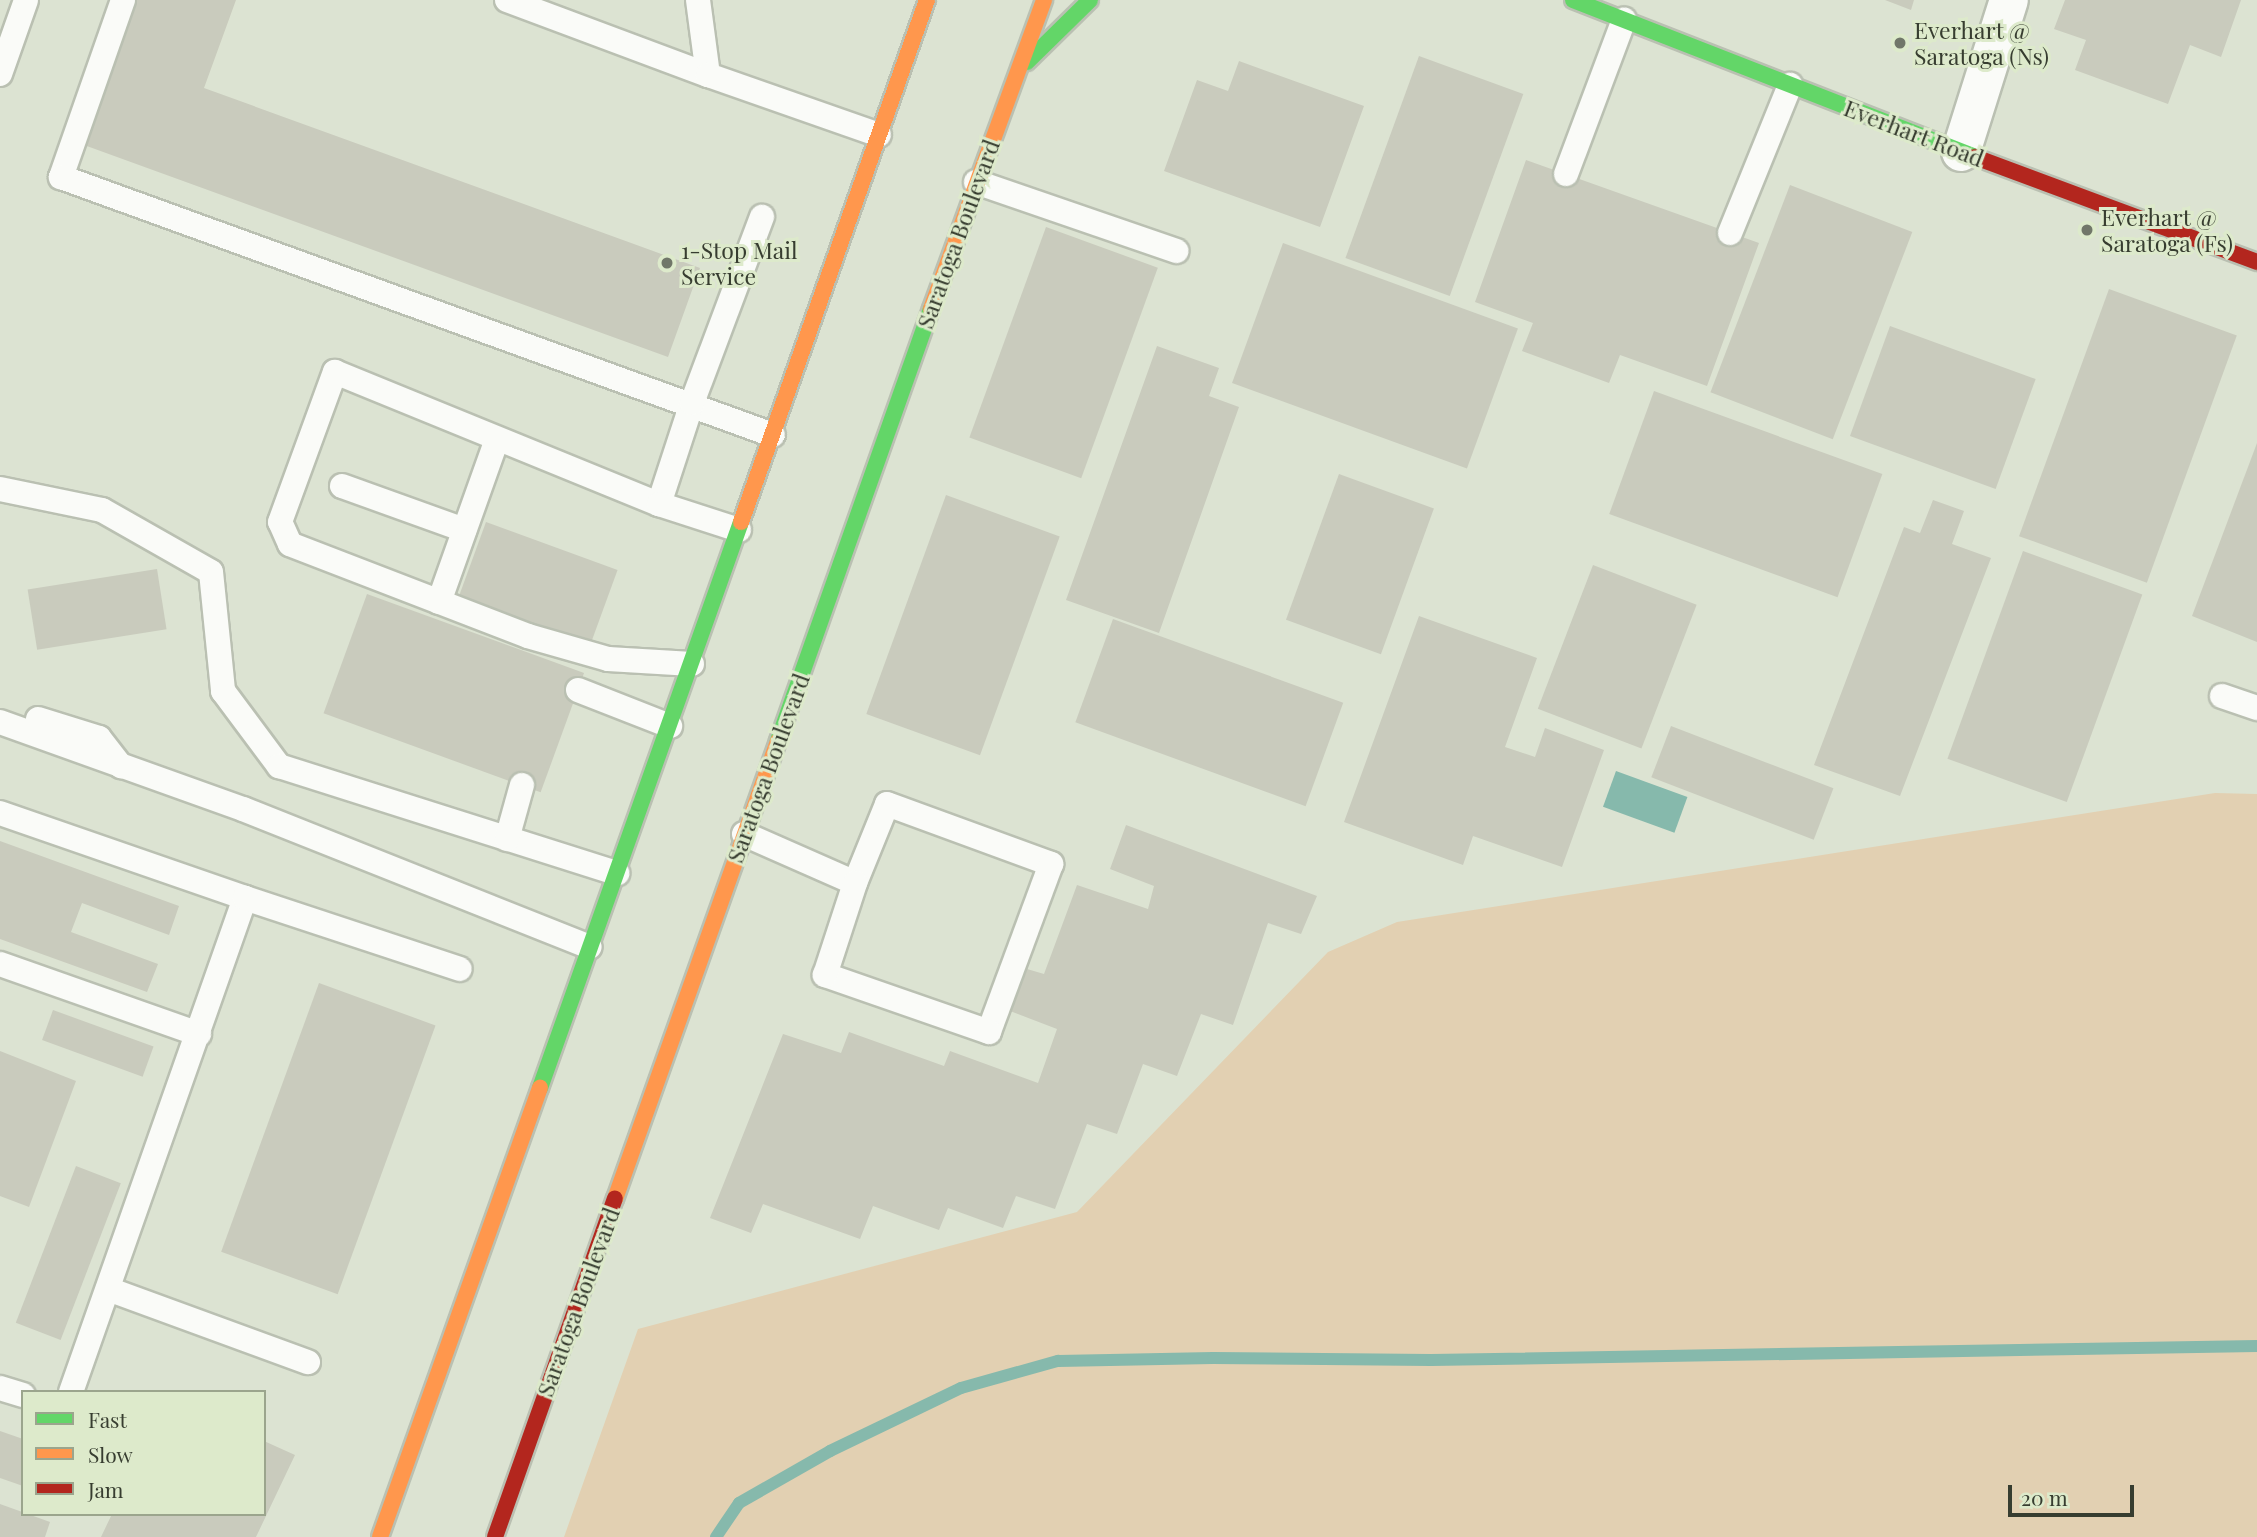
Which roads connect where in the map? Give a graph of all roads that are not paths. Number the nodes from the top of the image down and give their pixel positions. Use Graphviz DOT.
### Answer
graph roads {
  1 [pos="26,0"];
  2 [pos="123,0"];
  3 [pos="507,0"];
  4 [pos="698,0"];
  5 [pos="914,0"];
  6 [pos="927,0"];
  7 [pos="1044,0"];
  8 [pos="1090,0"];
  9 [pos="1573,0"];
  10 [pos="2009,0"];
  11 [pos="1624,20"];
  12 [pos="917,28"];
  13 [pos="1018,71"];
  14 [pos="0,74"];
  15 [pos="708,75"];
  16 [pos="1790,85"];
  17 [pos="879,135"];
  18 [pos="1961,152"];
  19 [pos="1566,174"];
  20 [pos="976,182"];
  21 [pos="762,217"];
  22 [pos="1730,233"];
  23 [pos="1176,251"];
  24 [pos="2257,262"];
  25 [pos="692,403"];
  26 [pos="773,435"];
  27 [pos="497,439"];
  28 [pos="342,485"];
  29 [pos="0,489"];
  30 [pos="659,504"];
  31 [pos="464,530"];
  32 [pos="739,530"];
  33 [pos="439,602"];
  34 [pos="692,664"];
  35 [pos="578,691"];
  36 [pos="2222,696"];
  37 [pos="0,708"];
  38 [pos="2257,708"];
  39 [pos="0,722"];
  40 [pos="670,726"];
  41 [pos="121,766"];
  42 [pos="522,785"];
  43 [pos="0,813"];
  44 [pos="744,834"];
  45 [pos="507,839"];
  46 [pos="617,873"];
  47 [pos="855,883"];
  48 [pos="245,898"];
  49 [pos="590,947"];
  50 [pos="0,964"];
  51 [pos="460,969"];
  52 [pos="199,1034"];
  53 [pos="108,1289"];
  54 [pos="308,1363"];
  55 [pos="0,1388"];
  56 [pos="72,1390"];
  57 [pos="21,1394"];
  58 [pos="380,1537"];
  59 [pos="495,1537"];
  1 -- 14 [label="lane"];
  2 -- 25 [label="lane"];
  3 -- 15 [label="lane"];
  4 -- 15 [label="lane"];
  5 -- 12 [label="main road"];
  6 -- 12 [label="main road"];
  7 -- 13 [label="main road, Saratoga Boulevard"];
  8 -- 13 [label="main road"];
  9 -- 11 [label="main road, Everhart Road"];
  10 -- 18 [label="street"];
  11 -- 16 [label="main road, Everhart Road"];
  11 -- 19 [label="lane"];
  12 -- 17 [label="main road"];
  13 -- 20 [label="main road, Saratoga Boulevard"];
  15 -- 17 [label="lane"];
  16 -- 18 [label="main road, Everhart Road"];
  16 -- 22 [label="lane"];
  17 -- 26 [label="main road"];
  18 -- 24 [label="main road, Everhart Road"];
  20 -- 23 [label="lane"];
  20 -- 44 [label="main road, Saratoga Boulevard"];
  21 -- 25 [label="lane"];
  25 -- 26 [label="lane"];
  25 -- 30 [label="lane"];
  26 -- 32 [label="main road"];
  27 -- 30 [label="lane"];
  27 -- 31 [label="lane"];
  27 -- 33 [label="lane"];
  28 -- 31 [label="lane"];
  29 -- 45 [label="lane"];
  30 -- 32 [label="lane"];
  31 -- 33 [label="lane"];
  32 -- 34 [label="main road"];
  33 -- 34 [label="lane"];
  34 -- 40 [label="main road"];
  35 -- 40 [label="lane"];
  36 -- 38 [label="lane"];
  37 -- 41 [label="lane"];
  39 -- 41 [label="lane"];
  40 -- 46 [label="main road"];
  41 -- 49 [label="lane"];
  42 -- 45 [label="lane"];
  43 -- 48 [label="lane"];
  44 -- 47 [label="lane"];
  44 -- 59 [label="main road, Saratoga Boulevard"];
  45 -- 46 [label="lane"];
  46 -- 49 [label="main road"];
  47 -- 47 [label="lane"];
  48 -- 51 [label="lane"];
  48 -- 52 [label="lane"];
  49 -- 58 [label="main road"];
  50 -- 52 [label="lane"];
  52 -- 53 [label="lane"];
  53 -- 54 [label="lane"];
  53 -- 56 [label="lane"];
  55 -- 57 [label="lane"];
}
